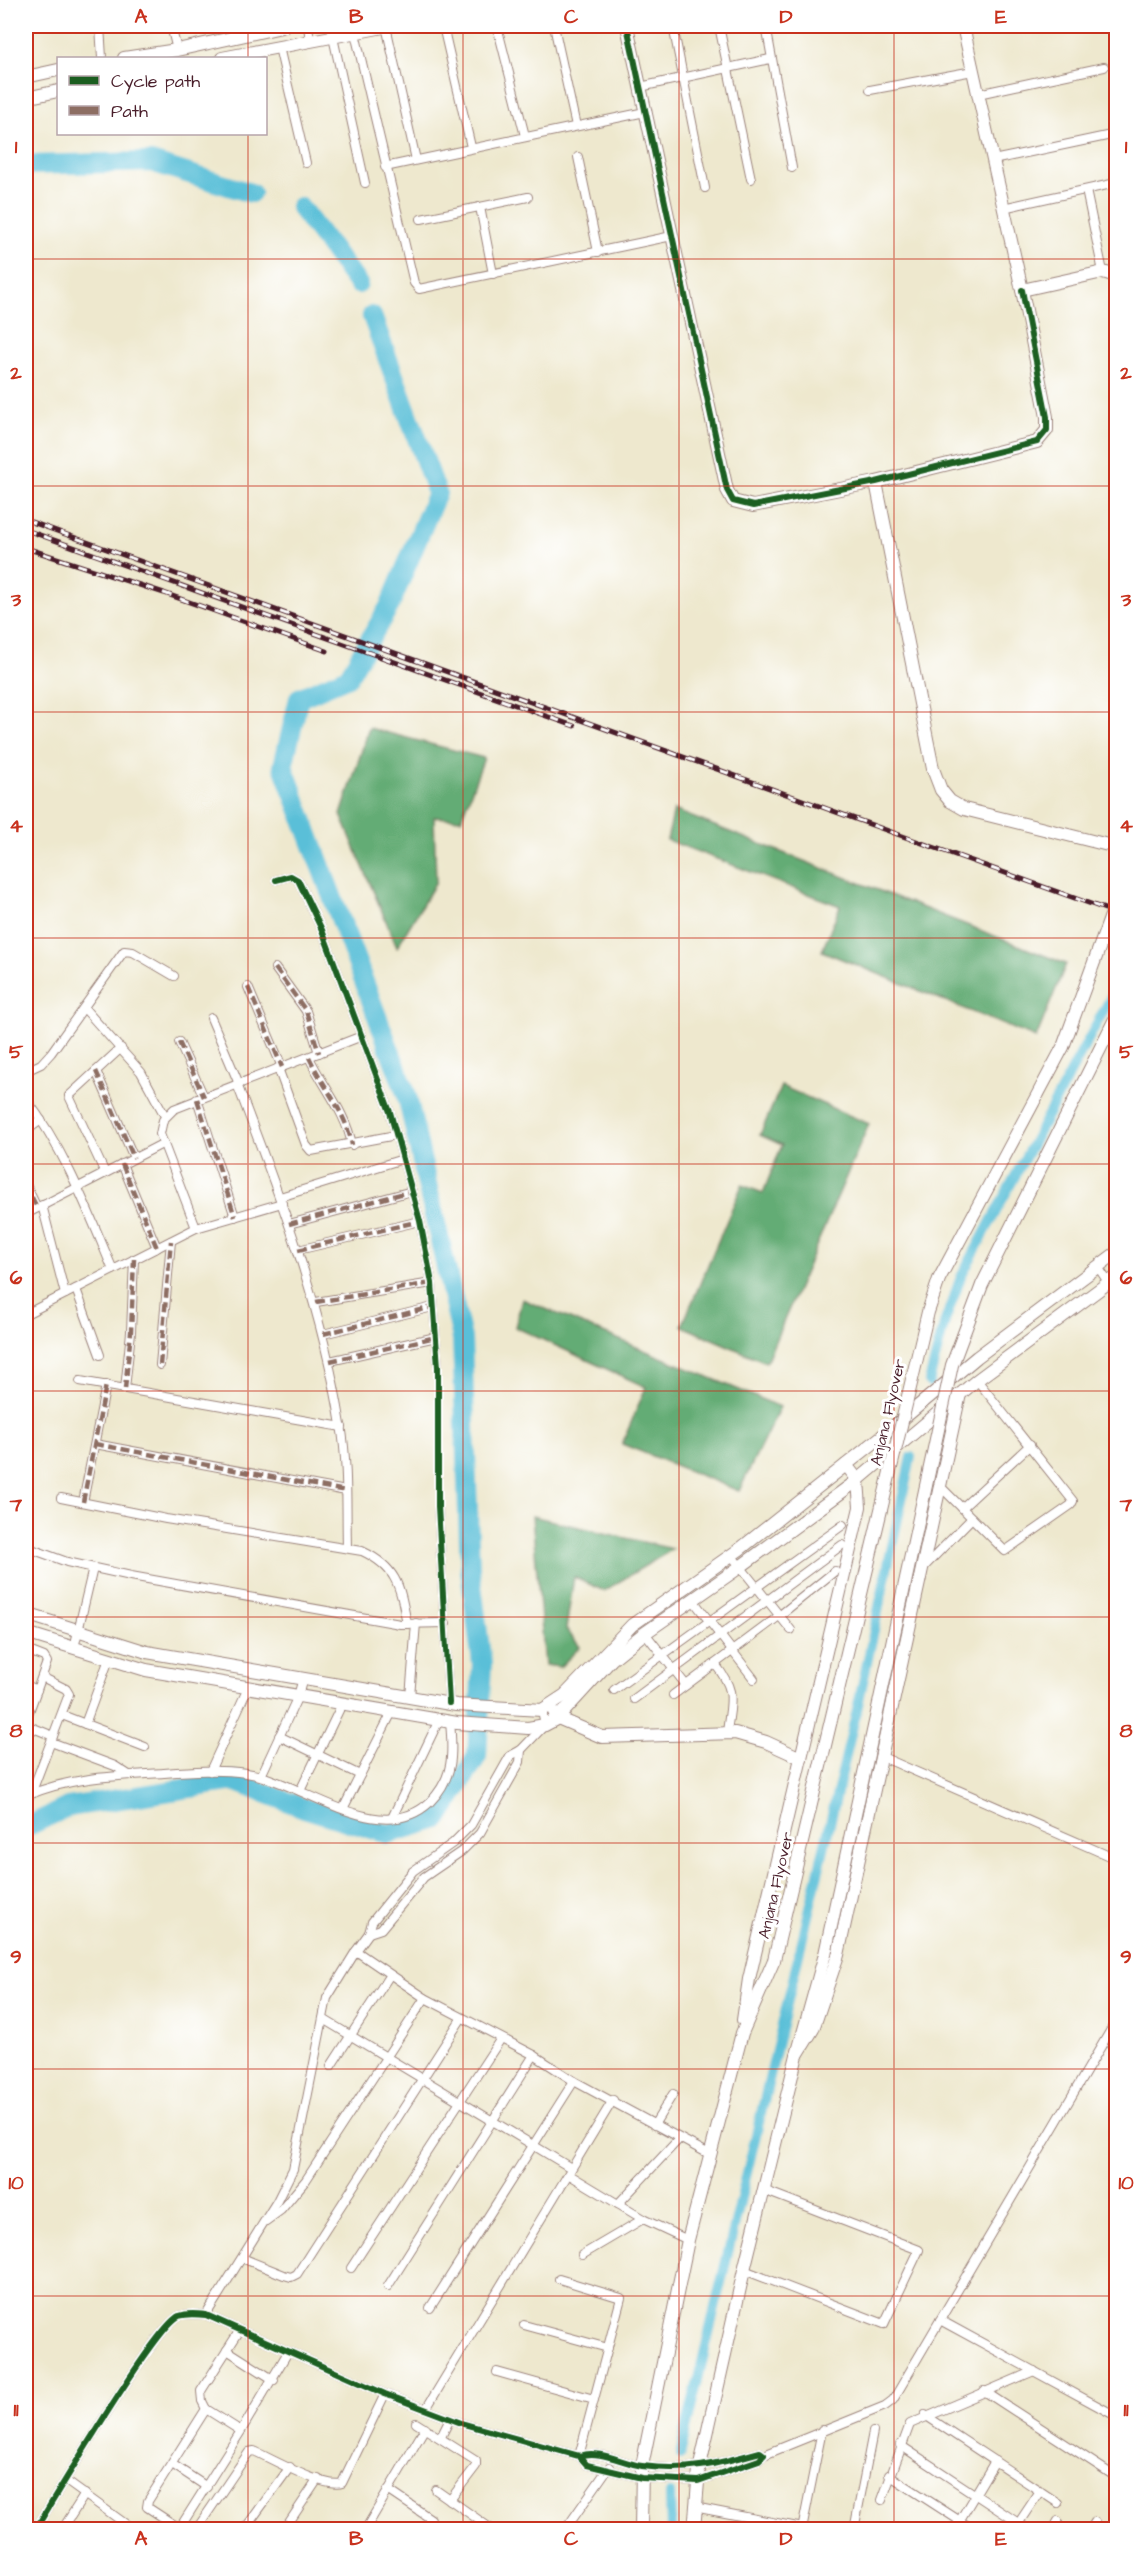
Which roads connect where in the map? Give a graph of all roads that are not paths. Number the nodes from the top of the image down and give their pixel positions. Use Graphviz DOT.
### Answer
graph roads {
  1 [pos="100,26"];
  2 [pos="171,26"];
  3 [pos="286,26"];
  4 [pos="308,26"];
  5 [pos="388,26"];
  6 [pos="444,26"];
  7 [pos="497,26"];
  8 [pos="554,26"];
  9 [pos="627,26"];
  10 [pos="673,26"];
  11 [pos="719,26"];
  12 [pos="766,26"];
  13 [pos="963,26"];
  14 [pos="232,31"];
  15 [pos="355,33"];
  16 [pos="333,37"];
  17 [pos="310,41"];
  18 [pos="279,47"];
  19 [pos="177,50"];
  20 [pos="102,57"];
  21 [pos="131,57"];
  22 [pos="227,57"];
  23 [pos="770,59"];
  24 [pos="1104,67"];
  25 [pos="728,68"];
  26 [pos="57,70"];
  27 [pos="973,71"];
  28 [pos="26,77"];
  29 [pos="684,77"];
  30 [pos="640,87"];
  31 [pos="870,90"];
  32 [pos="57,91"];
  33 [pos="978,94"];
  34 [pos="26,98"];
  35 [pos="645,112"];
  36 [pos="576,126"];
  37 [pos="1116,134"];
  38 [pos="525,136"];
  39 [pos="471,147"];
  40 [pos="578,157"];
  41 [pos="416,160"];
  42 [pos="993,160"];
  43 [pos="306,163"];
  44 [pos="386,167"];
  45 [pos="792,168"];
  46 [pos="751,179"];
  47 [pos="365,183"];
  48 [pos="1116,183"];
  49 [pos="705,188"];
  50 [pos="1086,190"];
  51 [pos="528,197"];
  52 [pos="480,207"];
  53 [pos="1003,208"];
  54 [pos="421,219"];
  55 [pos="672,237"];
  56 [pos="598,252"];
  57 [pos="1103,272"];
  58 [pos="493,273"];
  59 [pos="1116,276"];
  60 [pos="1022,290"];
  61 [pos="876,482"];
  62 [pos="1116,847"];
  63 [pos="276,880"];
  64 [pos="1116,902"];
  65 [pos="275,968"];
  66 [pos="174,976"];
  67 [pos="248,987"];
  68 [pos="84,1008"];
  69 [pos="1116,1017"];
  70 [pos="211,1018"];
  71 [pos="362,1036"];
  72 [pos="179,1042"];
  73 [pos="121,1048"];
  74 [pos="319,1053"];
  75 [pos="309,1057"];
  76 [pos="280,1068"];
  77 [pos="26,1071"];
  78 [pos="96,1071"];
  79 [pos="238,1084"];
  80 [pos="201,1098"];
  81 [pos="26,1099"];
  82 [pos="165,1116"];
  83 [pos="41,1120"];
  84 [pos="26,1131"];
  85 [pos="396,1136"];
  86 [pos="164,1143"];
  87 [pos="352,1145"];
  88 [pos="134,1158"];
  89 [pos="403,1159"];
  90 [pos="122,1164"];
  91 [pos="105,1173"];
  92 [pos="26,1185"];
  93 [pos="78,1187"];
  94 [pos="412,1191"];
  95 [pos="281,1200"];
  96 [pos="39,1207"];
  97 [pos="26,1214"];
  98 [pos="235,1217"];
  99 [pos="420,1221"];
  100 [pos="290,1224"];
  101 [pos="196,1228"];
  102 [pos="171,1241"];
  103 [pos="157,1248"];
  104 [pos="298,1250"];
  105 [pos="1116,1253"];
  106 [pos="134,1259"];
  107 [pos="1098,1267"];
  108 [pos="113,1270"];
  109 [pos="1113,1280"];
  110 [pos="432,1283"];
  111 [pos="76,1289"];
  112 [pos="65,1294"];
  113 [pos="1116,1294"];
  114 [pos="316,1302"];
  115 [pos="434,1307"];
  116 [pos="26,1314"];
  117 [pos="323,1334"];
  118 [pos="436,1337"];
  119 [pos="100,1355"];
  120 [pos="330,1361"];
  121 [pos="160,1365"];
  122 [pos="966,1366"];
  123 [pos="977,1380"];
  124 [pos="80,1381"];
  125 [pos="106,1385"];
  126 [pos="125,1389"];
  127 [pos="960,1394"];
  128 [pos="342,1427"];
  129 [pos="94,1444"];
  130 [pos="1030,1445"];
  131 [pos="846,1465"];
  132 [pos="858,1479"];
  133 [pos="939,1485"];
  134 [pos="346,1491"];
  135 [pos="62,1498"];
  136 [pos="83,1502"];
  137 [pos="962,1508"];
  138 [pos="972,1518"];
  139 [pos="843,1525"];
  140 [pos="842,1545"];
  141 [pos="26,1547"];
  142 [pos="346,1548"];
  143 [pos="731,1555"];
  144 [pos="741,1567"];
  145 [pos="93,1568"];
  146 [pos="835,1571"];
  147 [pos="920,1571"];
  148 [pos="756,1587"];
  149 [pos="693,1600"];
  150 [pos="768,1602"];
  151 [pos="26,1614"];
  152 [pos="779,1616"];
  153 [pos="709,1621"];
  154 [pos="411,1623"];
  155 [pos="446,1623"];
  156 [pos="791,1630"];
  157 [pos="78,1631"];
  158 [pos="26,1633"];
  159 [pos="645,1633"];
  160 [pos="720,1636"];
  161 [pos="74,1648"];
  162 [pos="26,1650"];
  163 [pos="733,1651"];
  164 [pos="661,1654"];
  165 [pos="109,1659"];
  166 [pos="715,1664"];
  167 [pos="673,1669"];
  168 [pos="42,1677"];
  169 [pos="303,1678"];
  170 [pos="754,1679"];
  171 [pos="26,1685"];
  172 [pos="686,1685"];
  173 [pos="248,1688"];
  174 [pos="37,1690"];
  175 [pos="614,1690"];
  176 [pos="673,1695"];
  177 [pos="298,1696"];
  178 [pos="410,1697"];
  179 [pos="634,1699"];
  180 [pos="342,1704"];
  181 [pos="453,1704"];
  182 [pos="541,1709"];
  183 [pos="392,1712"];
  184 [pos="62,1715"];
  185 [pos="558,1718"];
  186 [pos="26,1719"];
  187 [pos="449,1722"];
  188 [pos="85,1724"];
  189 [pos="545,1725"];
  190 [pos="727,1732"];
  191 [pos="279,1736"];
  192 [pos="52,1739"];
  193 [pos="145,1747"];
  194 [pos="318,1754"];
  195 [pos="880,1756"];
  196 [pos="801,1758"];
  197 [pos="210,1771"];
  198 [pos="129,1775"];
  199 [pos="360,1775"];
  200 [pos="261,1776"];
  201 [pos="300,1791"];
  202 [pos="28,1795"];
  203 [pos="343,1809"];
  204 [pos="392,1818"];
  205 [pos="1116,1859"];
  206 [pos="356,1951"];
  207 [pos="388,1976"];
  208 [pos="425,1998"];
  209 [pos="323,2019"];
  210 [pos="461,2019"];
  211 [pos="1116,2021"];
  212 [pos="742,2033"];
  213 [pos="350,2035"];
  214 [pos="500,2040"];
  215 [pos="534,2055"];
  216 [pos="797,2055"];
  217 [pos="386,2056"];
  218 [pos="331,2066"];
  219 [pos="422,2078"];
  220 [pos="574,2080"];
  221 [pos="673,2094"];
  222 [pos="460,2099"];
  223 [pos="613,2100"];
  224 [pos="493,2121"];
  225 [pos="654,2125"];
  226 [pos="679,2139"];
  227 [pos="532,2146"];
  228 [pos="711,2155"];
  229 [pos="570,2171"];
  230 [pos="766,2191"];
  231 [pos="618,2204"];
  232 [pos="643,2219"];
  233 [pos="261,2226"];
  234 [pos="688,2240"];
  235 [pos="582,2256"];
  236 [pos="242,2258"];
  237 [pos="351,2268"];
  238 [pos="744,2270"];
  239 [pos="559,2278"];
  240 [pos="388,2286"];
  241 [pos="430,2308"];
  242 [pos="206,2315"];
  243 [pos="940,2320"];
  244 [pos="524,2325"];
  245 [pos="240,2330"];
  246 [pos="608,2348"];
  247 [pos="227,2350"];
  248 [pos="288,2352"];
  249 [pos="1034,2371"];
  250 [pos="497,2372"];
  251 [pos="274,2380"];
  252 [pos="984,2391"];
  253 [pos="385,2394"];
  254 [pos="594,2399"];
  255 [pos="206,2409"];
  256 [pos="426,2409"];
  257 [pos="925,2415"];
  258 [pos="1116,2416"];
  259 [pos="450,2419"];
  260 [pos="416,2422"];
  261 [pos="425,2428"];
  262 [pos="822,2430"];
  263 [pos="241,2431"];
  264 [pos="873,2432"];
  265 [pos="441,2437"];
  266 [pos="900,2445"];
  267 [pos="764,2455"];
  268 [pos="579,2456"];
  269 [pos="616,2460"];
  270 [pos="995,2461"];
  271 [pos="172,2464"];
  272 [pos="290,2467"];
  273 [pos="606,2470"];
  274 [pos="642,2472"];
  275 [pos="699,2475"];
  276 [pos="889,2475"];
  277 [pos="1116,2477"];
  278 [pos="318,2479"];
  279 [pos="66,2481"];
  280 [pos="207,2487"];
  281 [pos="388,2490"];
  282 [pos="436,2490"];
  283 [pos="1040,2491"];
  284 [pos="84,2494"];
  285 [pos="975,2494"];
  286 [pos="450,2500"];
  287 [pos="882,2500"];
  288 [pos="1058,2503"];
  289 [pos="694,2507"];
  290 [pos="960,2520"];
  291 [pos="1016,2526"];
  292 [pos="200,2528"];
  293 [pos="35,2529"];
  294 [pos="62,2529"];
  295 [pos="134,2529"];
  296 [pos="244,2529"];
  297 [pos="284,2529"];
  298 [pos="365,2529"];
  299 [pos="432,2529"];
  300 [pos="492,2529"];
  301 [pos="565,2529"];
  302 [pos="640,2529"];
  303 [pos="693,2529"];
  304 [pos="802,2529"];
  305 [pos="854,2529"];
  306 [pos="954,2529"];
  307 [pos="974,2529"];
  308 [pos="1029,2529"];
  1 -- 20 [label="street"];
  2 -- 19 [label="street"];
  3 -- 14 [label="main road"];
  4 -- 17 [label="street"];
  5 -- 15 [label="main road"];
  5 -- 41 [label="street"];
  6 -- 39 [label="street"];
  7 -- 38 [label="street"];
  8 -- 36 [label="street"];
  9 -- 30 [label="main road"];
  10 -- 29 [label="street"];
  11 -- 25 [label="street"];
  12 -- 23 [label="street"];
  13 -- 27 [label="main road"];
  14 -- 19 [label="main road"];
  15 -- 16 [label="main road"];
  15 -- 44 [label="street"];
  16 -- 17 [label="main road"];
  16 -- 47 [label="street"];
  17 -- 18 [label="main road"];
  18 -- 22 [label="main road"];
  18 -- 43 [label="street"];
  19 -- 21 [label="main road"];
  23 -- 25 [label="street"];
  23 -- 45 [label="street"];
  24 -- 33 [label="street"];
  25 -- 29 [label="street"];
  25 -- 46 [label="street"];
  26 -- 28 [label="main road"];
  27 -- 31 [label="street"];
  27 -- 33 [label="main road"];
  29 -- 30 [label="street"];
  29 -- 49 [label="street"];
  30 -- 35 [label="main road"];
  32 -- 34 [label="main road"];
  33 -- 42 [label="main road"];
  35 -- 36 [label="street"];
  35 -- 55 [label="main road"];
  36 -- 38 [label="street"];
  37 -- 42 [label="street"];
  38 -- 39 [label="street"];
  39 -- 41 [label="street"];
  40 -- 56 [label="street"];
  41 -- 44 [label="street"];
  42 -- 53 [label="main road"];
  44 -- 58 [label="street"];
  48 -- 50 [label="street"];
  50 -- 53 [label="street"];
  50 -- 57 [label="street"];
  51 -- 52 [label="street"];
  52 -- 54 [label="street"];
  52 -- 58 [label="street"];
  53 -- 60 [label="main road"];
  55 -- 56 [label="street"];
  55 -- 61 [label="main road"];
  56 -- 58 [label="street"];
  57 -- 59 [label="main road"];
  57 -- 60 [label="main road"];
  60 -- 61 [label="main road"];
  61 -- 62 [label="main road"];
  63 -- 71 [label="street"];
  64 -- 212 [label="main road, Anjana Flyover, bridge"];
  65 -- 74 [label="street"];
  66 -- 68 [label="street"];
  67 -- 76 [label="street"];
  68 -- 73 [label="street"];
  68 -- 77 [label="street"];
  69 -- 216 [label="main road, bridge"];
  70 -- 79 [label="street"];
  71 -- 74 [label="street"];
  71 -- 85 [label="street"];
  72 -- 80 [label="street"];
  73 -- 78 [label="street"];
  73 -- 82 [label="street"];
  74 -- 75 [label="street"];
  75 -- 76 [label="street"];
  75 -- 87 [label="street"];
  76 -- 79 [label="street"];
  76 -- 87 [label="street"];
  78 -- 88 [label="street"];
  78 -- 91 [label="street"];
  79 -- 80 [label="street"];
  79 -- 95 [label="street"];
  80 -- 82 [label="street"];
  80 -- 98 [label="street"];
  81 -- 83 [label="street"];
  82 -- 86 [label="street"];
  83 -- 84 [label="street"];
  83 -- 93 [label="street"];
  85 -- 87 [label="street"];
  85 -- 89 [label="street"];
  86 -- 88 [label="street"];
  86 -- 101 [label="street"];
  88 -- 90 [label="street"];
  89 -- 94 [label="street"];
  89 -- 95 [label="street"];
  90 -- 91 [label="street"];
  90 -- 103 [label="street"];
  91 -- 93 [label="street"];
  92 -- 96 [label="street"];
  93 -- 96 [label="street"];
  93 -- 108 [label="street"];
  94 -- 99 [label="street"];
  94 -- 100 [label="street"];
  95 -- 98 [label="street"];
  95 -- 100 [label="street"];
  96 -- 97 [label="street"];
  96 -- 112 [label="street"];
  98 -- 101 [label="street"];
  99 -- 104 [label="street"];
  99 -- 110 [label="street"];
  100 -- 104 [label="street"];
  101 -- 102 [label="street"];
  102 -- 103 [label="street"];
  102 -- 121 [label="street"];
  103 -- 106 [label="street"];
  104 -- 114 [label="street"];
  105 -- 107 [label="main road"];
  106 -- 108 [label="street"];
  106 -- 126 [label="street"];
  107 -- 109 [label="street"];
  107 -- 122 [label="main road"];
  108 -- 111 [label="street"];
  109 -- 113 [label="street"];
  109 -- 123 [label="main road"];
  110 -- 114 [label="street"];
  110 -- 115 [label="street"];
  111 -- 112 [label="street"];
  111 -- 119 [label="street"];
  112 -- 116 [label="street"];
  114 -- 117 [label="street"];
  115 -- 117 [label="street"];
  115 -- 118 [label="street"];
  117 -- 120 [label="street"];
  118 -- 120 [label="street"];
  118 -- 155 [label="street"];
  120 -- 128 [label="street"];
  122 -- 127 [label="main road"];
  122 -- 131 [label="main road"];
  123 -- 127 [label="main road"];
  123 -- 130 [label="street"];
  124 -- 125 [label="street"];
  125 -- 126 [label="street"];
  125 -- 129 [label="street"];
  126 -- 128 [label="street"];
  127 -- 132 [label="main road"];
  127 -- 133 [label="main road"];
  128 -- 134 [label="street"];
  129 -- 134 [label="street"];
  129 -- 136 [label="street"];
  130 -- 137 [label="street"];
  130 -- 138 [label="street"];
  131 -- 132 [label="main road"];
  131 -- 143 [label="main road"];
  132 -- 144 [label="main road"];
  132 -- 196 [label="main road"];
  133 -- 137 [label="street"];
  133 -- 147 [label="main road"];
  134 -- 142 [label="street"];
  135 -- 136 [label="street"];
  136 -- 142 [label="street"];
  137 -- 138 [label="street"];
  138 -- 147 [label="street"];
  139 -- 148 [label="street"];
  140 -- 150 [label="street"];
  141 -- 145 [label="street"];
  142 -- 154 [label="street"];
  143 -- 144 [label="street"];
  143 -- 182 [label="main road"];
  144 -- 148 [label="street"];
  144 -- 149 [label="main road"];
  145 -- 154 [label="street"];
  145 -- 157 [label="street"];
  146 -- 152 [label="street"];
  147 -- 195 [label="main road"];
  148 -- 150 [label="street"];
  148 -- 153 [label="street"];
  149 -- 153 [label="street"];
  149 -- 159 [label="main road"];
  150 -- 152 [label="street"];
  150 -- 160 [label="street"];
  151 -- 157 [label="main road"];
  152 -- 156 [label="street"];
  152 -- 163 [label="street"];
  153 -- 160 [label="street"];
  153 -- 164 [label="street"];
  154 -- 155 [label="street"];
  154 -- 178 [label="street"];
  155 -- 181 [label="street"];
  157 -- 161 [label="street"];
  157 -- 169 [label="main road"];
  158 -- 161 [label="main road"];
  159 -- 164 [label="street"];
  159 -- 185 [label="main road"];
  160 -- 163 [label="street"];
  160 -- 167 [label="street"];
  161 -- 165 [label="main road"];
  162 -- 168 [label="street"];
  163 -- 166 [label="street"];
  163 -- 170 [label="street"];
  164 -- 167 [label="street"];
  164 -- 175 [label="street"];
  165 -- 173 [label="main road"];
  165 -- 188 [label="street"];
  166 -- 172 [label="street"];
  166 -- 190 [label="street"];
  167 -- 172 [label="street"];
  167 -- 179 [label="street"];
  168 -- 174 [label="street"];
  168 -- 184 [label="street"];
  169 -- 177 [label="street"];
  169 -- 178 [label="main road"];
  171 -- 174 [label="street"];
  172 -- 176 [label="street"];
  173 -- 177 [label="main road"];
  173 -- 197 [label="street"];
  174 -- 186 [label="street"];
  177 -- 180 [label="main road"];
  177 -- 191 [label="street"];
  178 -- 181 [label="main road"];
  180 -- 183 [label="main road"];
  180 -- 194 [label="street"];
  181 -- 182 [label="main road"];
  182 -- 185 [label="main road"];
  182 -- 189 [label="street"];
  183 -- 187 [label="main road"];
  183 -- 199 [label="street"];
  184 -- 188 [label="street"];
  184 -- 192 [label="street"];
  185 -- 189 [label="main road"];
  185 -- 190 [label="main road"];
  186 -- 192 [label="street"];
  187 -- 189 [label="main road"];
  187 -- 204 [label="street"];
  187 -- 204 [label="street"];
  188 -- 193 [label="street"];
  189 -- 206 [label="street"];
  190 -- 196 [label="main road"];
  191 -- 194 [label="street"];
  191 -- 200 [label="street"];
  192 -- 198 [label="street"];
  192 -- 202 [label="street"];
  194 -- 199 [label="street"];
  194 -- 201 [label="street"];
  195 -- 205 [label="street"];
  195 -- 216 [label="main road"];
  196 -- 212 [label="main road"];
  197 -- 198 [label="street"];
  197 -- 200 [label="street"];
  198 -- 202 [label="street"];
  199 -- 203 [label="street"];
  200 -- 201 [label="street"];
  201 -- 203 [label="street"];
  203 -- 204 [label="street"];
  206 -- 207 [label="street"];
  206 -- 209 [label="street"];
  207 -- 208 [label="street"];
  207 -- 213 [label="street"];
  208 -- 210 [label="street"];
  208 -- 217 [label="street"];
  209 -- 213 [label="street"];
  209 -- 233 [label="street"];
  210 -- 214 [label="street"];
  210 -- 219 [label="street"];
  211 -- 243 [label="street"];
  212 -- 228 [label="main road"];
  213 -- 217 [label="street"];
  213 -- 218 [label="street"];
  214 -- 215 [label="street"];
  214 -- 222 [label="street"];
  215 -- 220 [label="street"];
  215 -- 224 [label="street"];
  216 -- 230 [label="main road"];
  217 -- 219 [label="street"];
  217 -- 233 [label="street"];
  219 -- 222 [label="street"];
  219 -- 236 [label="street"];
  220 -- 223 [label="street"];
  220 -- 227 [label="street"];
  221 -- 225 [label="street"];
  222 -- 224 [label="street"];
  222 -- 237 [label="street"];
  223 -- 225 [label="street"];
  223 -- 229 [label="street"];
  224 -- 227 [label="street"];
  224 -- 240 [label="street"];
  225 -- 226 [label="street"];
  226 -- 228 [label="street"];
  226 -- 231 [label="street"];
  227 -- 229 [label="street"];
  227 -- 241 [label="street"];
  228 -- 234 [label="main road"];
  229 -- 231 [label="street"];
  229 -- 256 [label="street"];
  230 -- 238 [label="main road"];
  230 -- 238 [label="street"];
  231 -- 232 [label="street"];
  232 -- 234 [label="street"];
  232 -- 235 [label="street"];
  233 -- 236 [label="street"];
  234 -- 274 [label="main road"];
  236 -- 242 [label="street"];
  238 -- 275 [label="main road"];
  239 -- 246 [label="street"];
  242 -- 245 [label="street"];
  242 -- 279 [label="street"];
  243 -- 249 [label="street"];
  243 -- 262 [label="street"];
  244 -- 246 [label="street"];
  245 -- 247 [label="street"];
  245 -- 248 [label="street"];
  246 -- 254 [label="street"];
  247 -- 251 [label="street"];
  247 -- 255 [label="street"];
  248 -- 251 [label="street"];
  248 -- 253 [label="street"];
  249 -- 252 [label="street"];
  249 -- 258 [label="street"];
  250 -- 254 [label="street"];
  251 -- 263 [label="street"];
  252 -- 257 [label="street"];
  252 -- 277 [label="street"];
  253 -- 256 [label="street"];
  253 -- 278 [label="street"];
  254 -- 268 [label="street"];
  255 -- 263 [label="street"];
  255 -- 271 [label="street"];
  256 -- 259 [label="street"];
  257 -- 266 [label="street"];
  257 -- 270 [label="street"];
  259 -- 265 [label="street"];
  259 -- 268 [label="street"];
  260 -- 261 [label="street"];
  261 -- 265 [label="street"];
  261 -- 281 [label="street"];
  262 -- 267 [label="street"];
  262 -- 304 [label="street"];
  263 -- 280 [label="street"];
  264 -- 305 [label="street"];
  265 -- 286 [label="street"];
  266 -- 276 [label="street"];
  266 -- 285 [label="street"];
  267 -- 275 [label="street"];
  267 -- 275 [label="street"];
  268 -- 269 [label="street"];
  268 -- 273 [label="street"];
  269 -- 273 [label="street"];
  269 -- 274 [label="street"];
  270 -- 283 [label="street"];
  270 -- 285 [label="street"];
  271 -- 280 [label="street"];
  271 -- 280 [label="street"];
  272 -- 278 [label="street"];
  272 -- 292 [label="street"];
  272 -- 296 [label="street"];
  273 -- 274 [label="street"];
  273 -- 301 [label="street"];
  274 -- 275 [label="street"];
  274 -- 275 [label="street"];
  274 -- 302 [label="main road"];
  275 -- 289 [label="main road"];
  276 -- 287 [label="street"];
  276 -- 290 [label="street"];
  278 -- 297 [label="street"];
  279 -- 284 [label="street"];
  279 -- 293 [label="street"];
  281 -- 298 [label="street"];
  281 -- 299 [label="street"];
  282 -- 286 [label="street"];
  283 -- 288 [label="street"];
  283 -- 291 [label="street"];
  284 -- 294 [label="street"];
  284 -- 295 [label="street"];
  285 -- 290 [label="street"];
  285 -- 291 [label="street"];
  286 -- 300 [label="street"];
  289 -- 303 [label="main road"];
  289 -- 304 [label="street"];
  290 -- 306 [label="street"];
  290 -- 307 [label="street"];
  291 -- 308 [label="street"];
}
